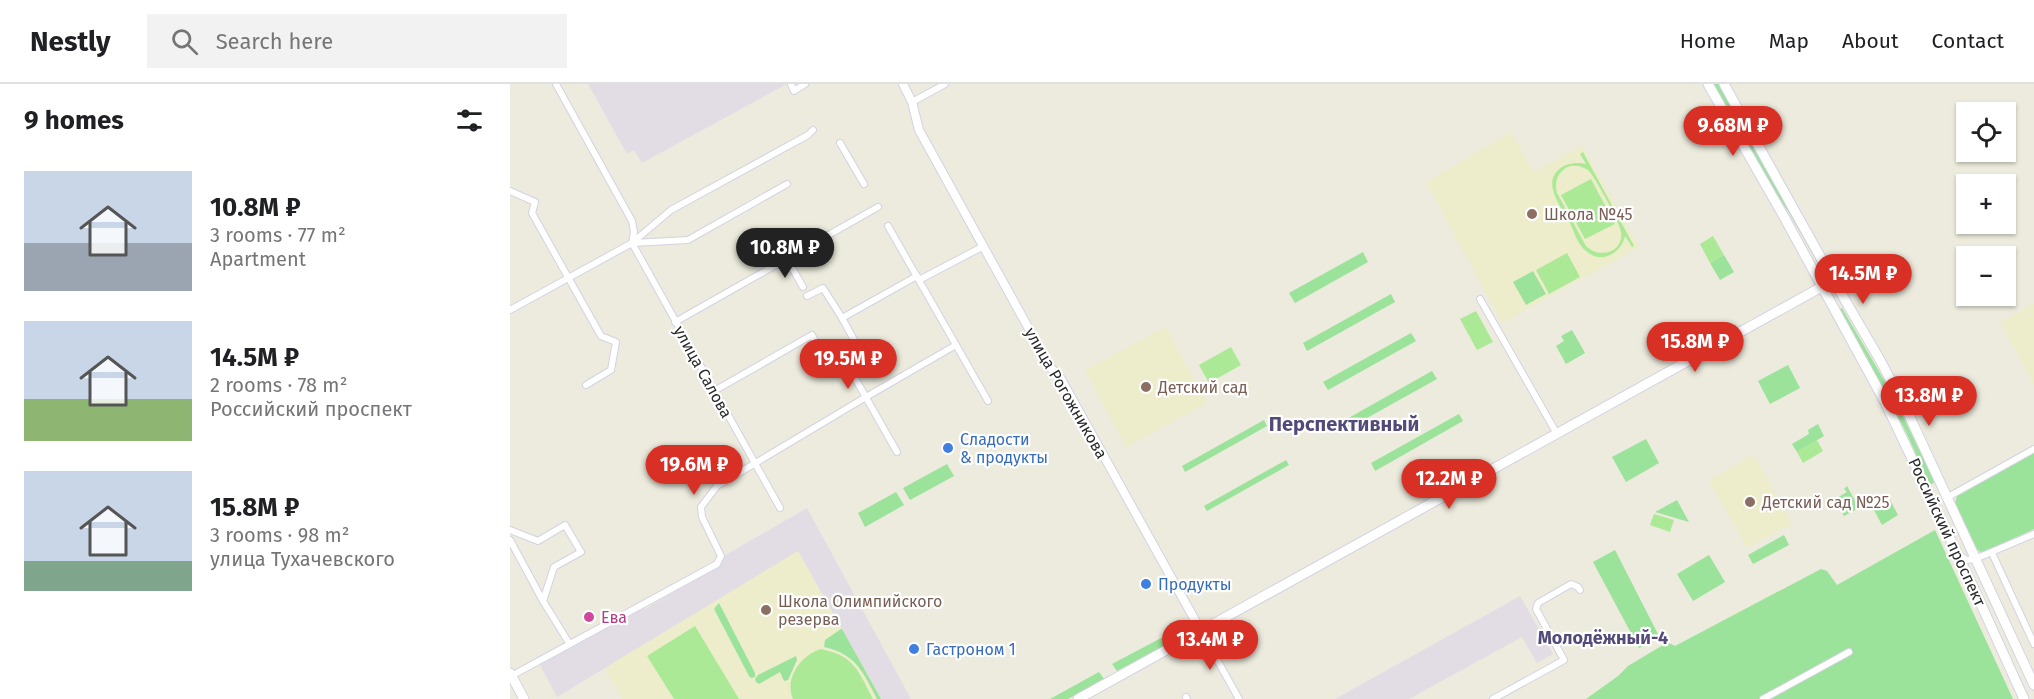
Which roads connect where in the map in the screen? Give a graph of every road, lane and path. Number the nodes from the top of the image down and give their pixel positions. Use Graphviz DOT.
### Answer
graph roads {
  1 [pos="556,84"];
  2 [pos="805,84"];
  3 [pos="903,84"];
  4 [pos="945,84"];
  5 [pos="1708,84"];
  6 [pos="1725,84"];
  7 [pos="792,87"];
  8 [pos="912,102"];
  9 [pos="813,130"];
  10 [pos="840,143"];
  11 [pos="787,184"];
  12 [pos="864,184"];
  13 [pos="510,191"];
  14 [pos="878,207"];
  15 [pos="888,226"];
  16 [pos="632,243"];
  17 [pos="982,247"];
  18 [pos="787,259"];
  19 [pos="568,278"];
  20 [pos="918,278"];
  21 [pos="1834,280"];
  22 [pos="803,287"];
  23 [pos="1821,287"];
  24 [pos="807,296"];
  25 [pos="1480,299"];
  26 [pos="510,310"];
  27 [pos="842,318"];
  28 [pos="675,322"];
  29 [pos="816,343"];
  30 [pos="956,345"];
  31 [pos="586,385"];
  32 [pos="714,391"];
  33 [pos="866,397"];
  34 [pos="988,401"];
  35 [pos="1557,434"];
  36 [pos="2034,448"];
  37 [pos="897,452"];
  38 [pos="754,463"];
  39 [pos="1948,497"];
  40 [pos="780,508"];
  41 [pos="510,530"];
  42 [pos="2034,534"];
  43 [pos="510,540"];
  44 [pos="1955,551"];
  45 [pos="1989,554"];
  46 [pos="1975,559"];
  47 [pos="1990,586"];
  48 [pos="1580,590"];
  49 [pos="543,601"];
  50 [pos="1201,631"];
  51 [pos="569,643"];
  52 [pos="2034,644"];
  53 [pos="1850,652"];
  54 [pos="511,674"];
  55 [pos="2034,685"];
  56 [pos="524,699"];
  57 [pos="1078,699"];
  58 [pos="1239,699"];
  59 [pos="1493,699"];
  60 [pos="1763,699"];
  61 [pos="2024,699"];
  1 -- 16 [label="street, улица Салова"];
  2 -- 7 [label="street"];
  3 -- 8 [label="street, улица Рогожникова"];
  4 -- 8 [label="street"];
  5 -- 23 [label="main road, Российский проспект"];
  6 -- 21 [label="main road, Российский проспект"];
  8 -- 17 [label="street, улица Рогожникова"];
  9 -- 16 [label="street"];
  10 -- 12 [label="street"];
  11 -- 16 [label="street"];
  13 -- 19 [label="street"];
  14 -- 18 [label="street"];
  15 -- 20 [label="street"];
  16 -- 19 [label="street"];
  16 -- 28 [label="street, улица Салова"];
  17 -- 20 [label="street"];
  17 -- 50 [label="street, улица Рогожникова"];
  18 -- 22 [label="street"];
  18 -- 28 [label="street"];
  19 -- 26 [label="street"];
  19 -- 31 [label="street"];
  20 -- 27 [label="street"];
  20 -- 30 [label="street"];
  21 -- 23 [label="main road"];
  21 -- 39 [label="main road, Российский проспект"];
  23 -- 35 [label="main road"];
  23 -- 44 [label="main road, Российский проспект"];
  24 -- 27 [label="street"];
  25 -- 35 [label="street"];
  27 -- 33 [label="street"];
  28 -- 32 [label="street, улица Салова"];
  29 -- 32 [label="street"];
  30 -- 33 [label="street"];
  30 -- 34 [label="street"];
  32 -- 38 [label="street, улица Салова"];
  33 -- 37 [label="street"];
  33 -- 38 [label="street"];
  35 -- 50 [label="main road"];
  36 -- 39 [label="street"];
  38 -- 40 [label="street, улица Салова"];
  38 -- 51 [label="street"];
  39 -- 46 [label="main road, Российский проспект"];
  41 -- 49 [label="street"];
  42 -- 45 [label="street"];
  43 -- 49 [label="street"];
  44 -- 46 [label="street"];
  44 -- 61 [label="main road, Российский проспект"];
  45 -- 46 [label="street"];
  45 -- 47 [label="street"];
  45 -- 52 [label="street"];
  46 -- 47 [label="main road, Российский проспект"];
  47 -- 55 [label="main road, Российский проспект"];
  48 -- 59 [label="street"];
  49 -- 51 [label="street"];
  50 -- 57 [label="main road"];
  50 -- 58 [label="street, улица Рогожникова"];
  51 -- 54 [label="street"];
  53 -- 60 [label="street"];
  54 -- 56 [label="main road"];
}
